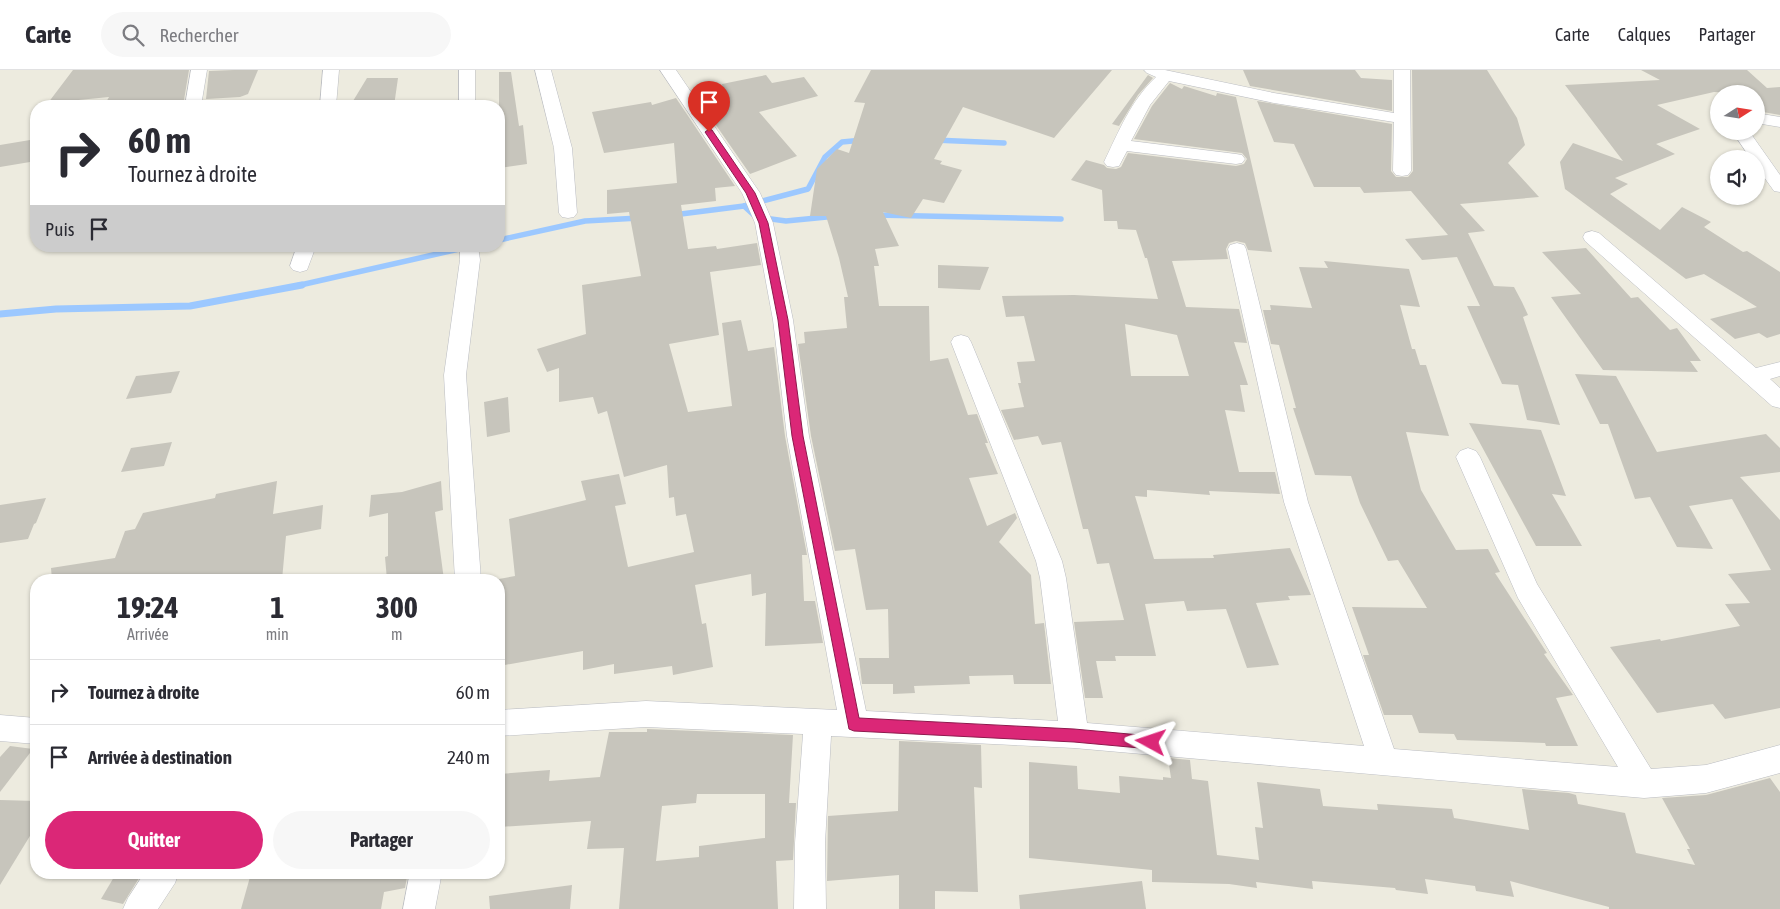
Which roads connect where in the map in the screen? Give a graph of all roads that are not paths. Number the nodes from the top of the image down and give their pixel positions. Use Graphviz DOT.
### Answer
graph roads {
  1 [pos="199,70"];
  2 [pos="331,70"];
  3 [pos="467,70"];
  4 [pos="544,70"];
  5 [pos="668,70"];
  6 [pos="1402,70"];
  7 [pos="1159,73"];
  8 [pos="194,100"];
  9 [pos="328,100"];
  10 [pos="468,100"];
  11 [pos="1403,119"];
  12 [pos="1765,120"];
  13 [pos="1780,122"];
  14 [pos="1746,140"];
  15 [pos="1121,146"];
  16 [pos="1236,159"];
  17 [pos="1113,162"];
  18 [pos="1402,171"];
  19 [pos="1780,187"];
  20 [pos="568,213"];
  21 [pos="1592,237"];
  22 [pos="1237,249"];
  23 [pos="305,252"];
  24 [pos="470,253"];
  25 [pos="300,266"];
  26 [pos="961,342"];
  27 [pos="1780,370"];
  28 [pos="1753,376"];
  29 [pos="1780,400"];
  30 [pos="1468,457"];
  31 [pos="468,574"];
  32 [pos="818,722"];
  33 [pos="505,724"];
  34 [pos="854,724"];
  35 [pos="0,728"];
  36 [pos="30,730"];
  37 [pos="1074,735"];
  38 [pos="1780,759"];
  39 [pos="1384,762"];
  40 [pos="1644,784"];
  41 [pos="159,879"];
  42 [pos="425,879"];
  43 [pos="139,909"];
  44 [pos="419,909"];
  45 [pos="810,909"];
  1 -- 8 [label="street"];
  2 -- 9 [label="street"];
  3 -- 10 [label="street"];
  4 -- 20 [label="street"];
  5 -- 34 [label="street"];
  6 -- 11 [label="street"];
  7 -- 11 [label="street"];
  7 -- 15 [label="street"];
  11 -- 18 [label="street"];
  12 -- 13 [label="street"];
  14 -- 19 [label="street"];
  15 -- 16 [label="street"];
  15 -- 17 [label="street"];
  21 -- 28 [label="street"];
  22 -- 39 [label="street"];
  23 -- 25 [label="street"];
  24 -- 31 [label="street"];
  26 -- 37 [label="street"];
  27 -- 28 [label="street"];
  28 -- 29 [label="street"];
  30 -- 40 [label="street"];
  32 -- 33 [label="street"];
  32 -- 34 [label="street"];
  32 -- 45 [label="street"];
  34 -- 37 [label="street"];
  35 -- 36 [label="street"];
  37 -- 39 [label="street"];
  38 -- 40 [label="street"];
  39 -- 40 [label="street"];
  41 -- 43 [label="street"];
  42 -- 44 [label="street"];
}
